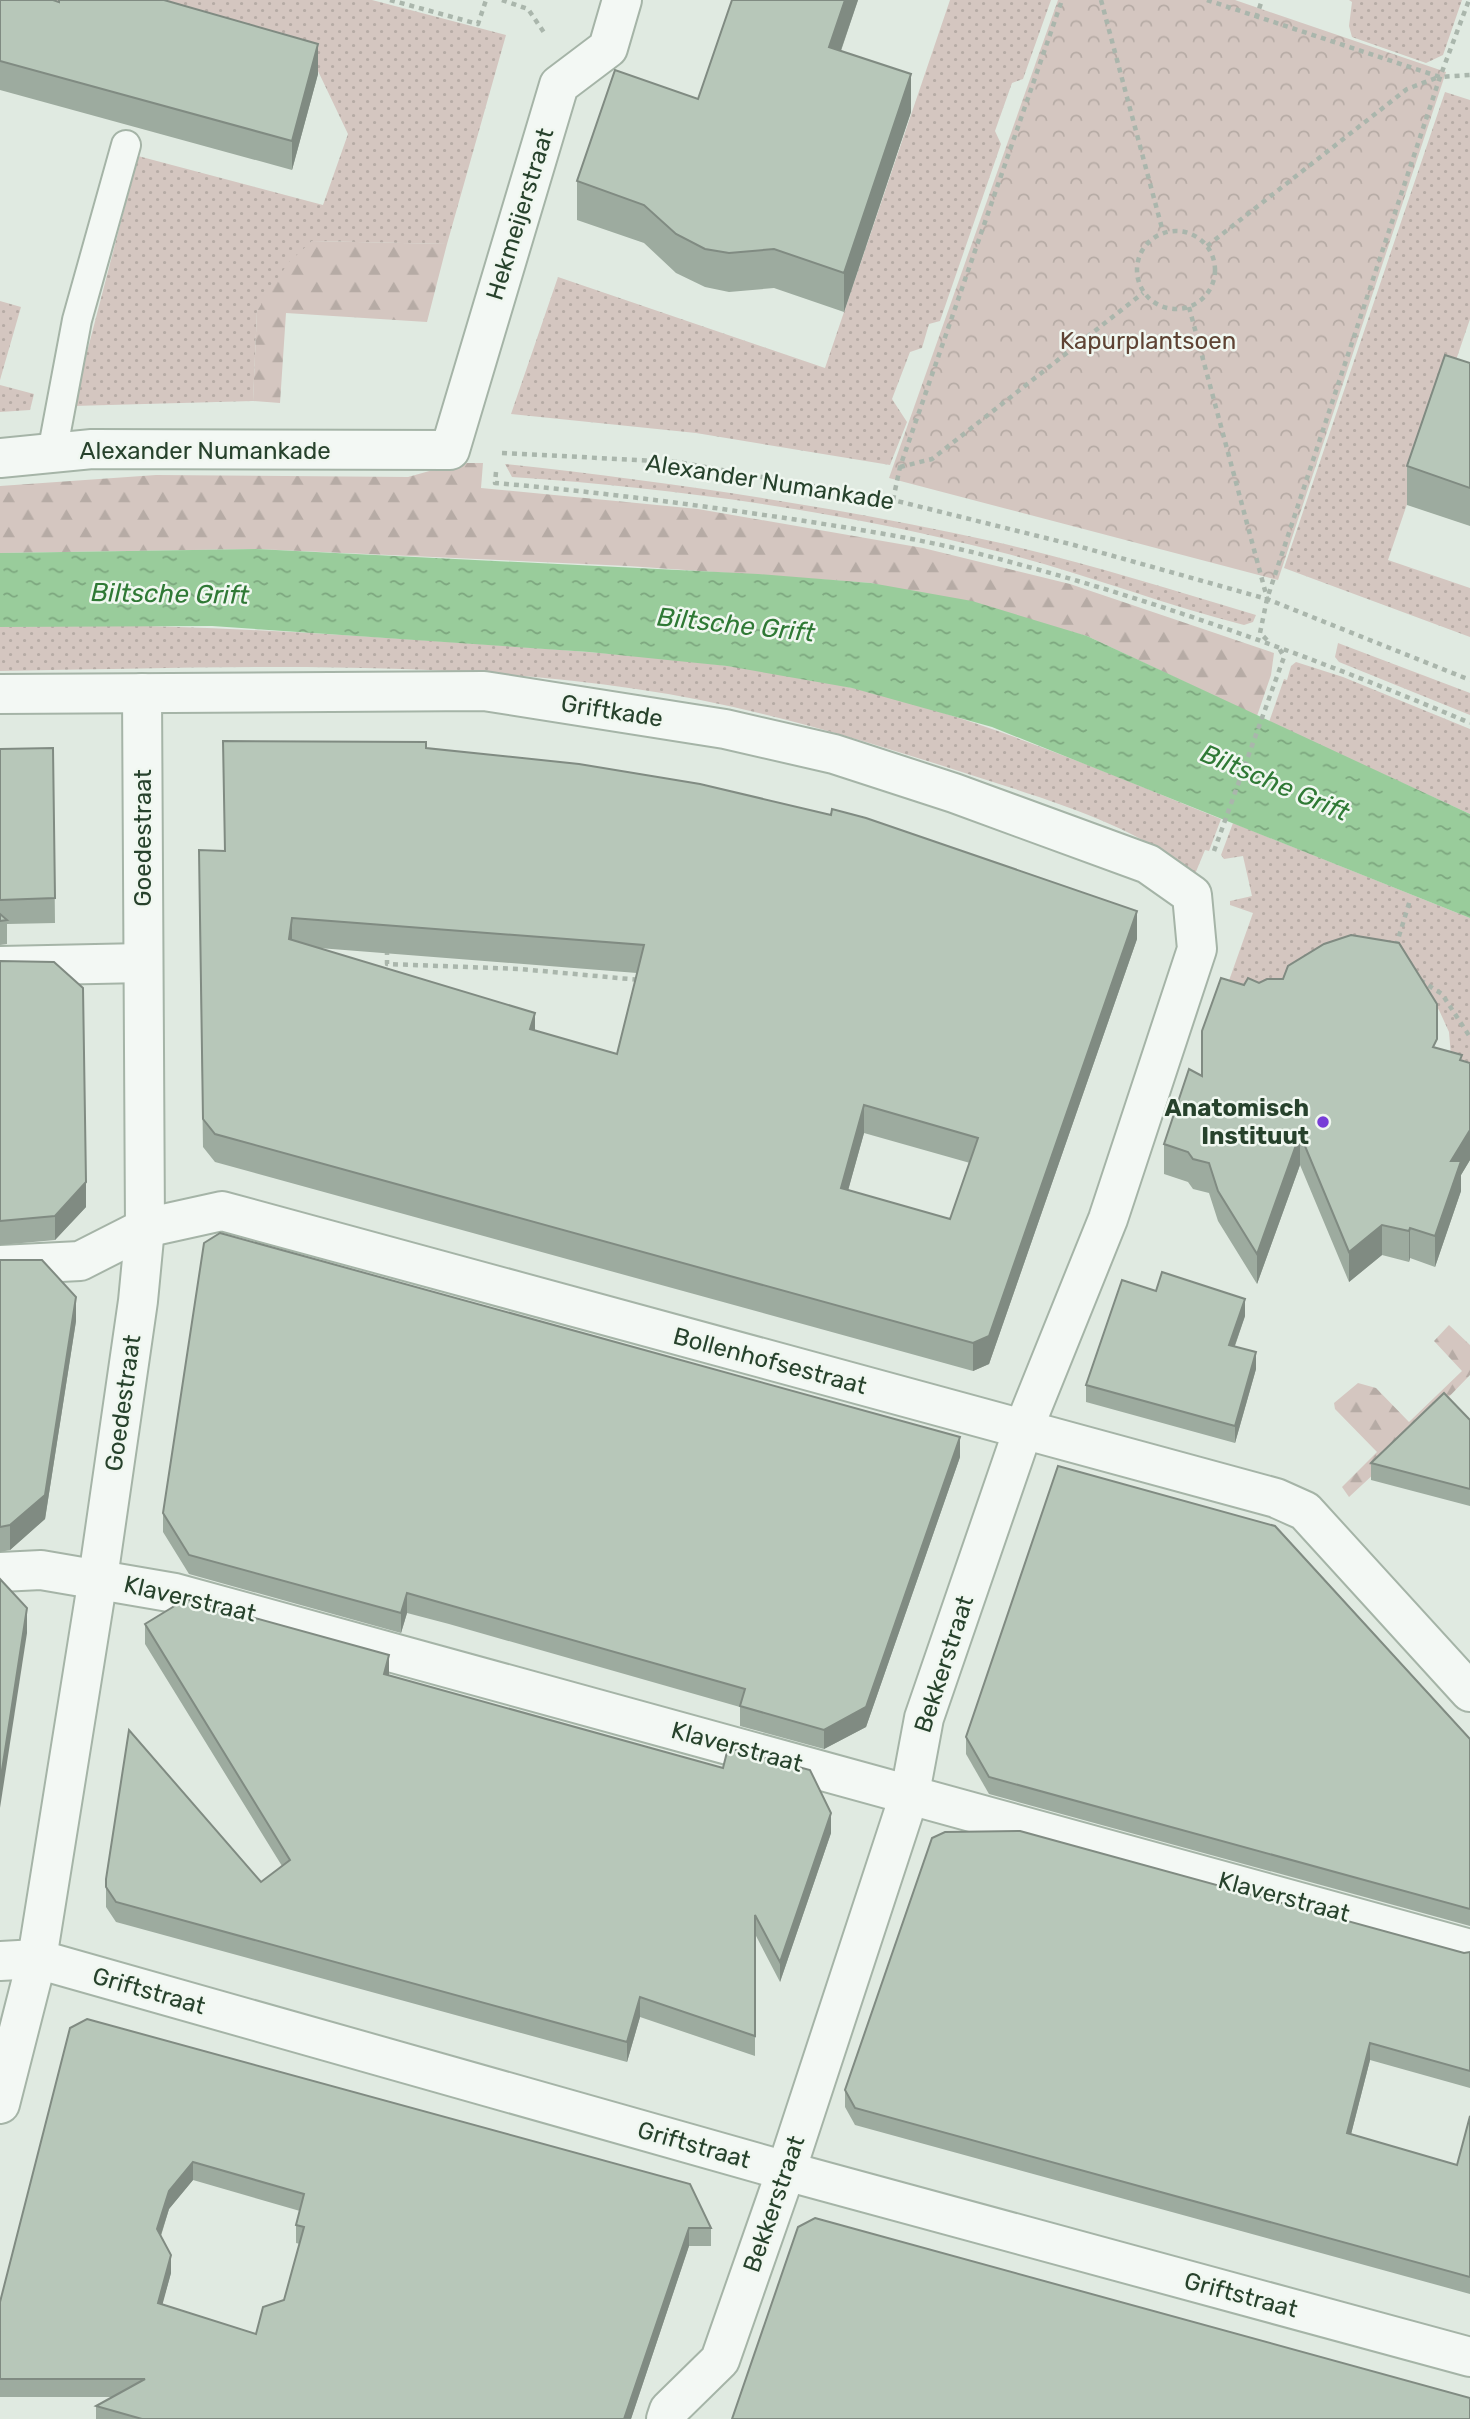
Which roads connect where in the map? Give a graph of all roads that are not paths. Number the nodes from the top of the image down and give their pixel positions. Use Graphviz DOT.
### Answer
graph roads {
  1 [pos="622,0"];
  2 [pos="127,145"];
  3 [pos="450,450"];
  4 [pos="52,453"];
  5 [pos="0,458"];
  6 [pos="142,692"];
  7 [pos="0,694"];
  8 [pos="1192,895"];
  9 [pos="143,964"];
  10 [pos="0,966"];
  11 [pos="145,1228"];
  12 [pos="0,1265"];
  13 [pos="1023,1430"];
  14 [pos="0,1572"];
  15 [pos="98,1578"];
  16 [pos="1470,1692"];
  17 [pos="910,1793"];
  18 [pos="1470,1949"];
  19 [pos="18,1960"];
  20 [pos="0,2104"];
  21 [pos="786,2171"];
  22 [pos="1470,2357"];
  23 [pos="666,2419"];
  1 -- 3 [label="street, Hekmeijerstraat"];
  2 -- 4 [label="lane"];
  3 -- 4 [label="street, Alexander Numankade"];
  4 -- 5 [label="street, Alexander Numankade"];
  6 -- 7 [label="street, Griftkade"];
  6 -- 8 [label="street, Griftkade"];
  6 -- 9 [label="street, Goedestraat"];
  8 -- 13 [label="street, Bekkerstraat"];
  9 -- 10 [label="street"];
  9 -- 11 [label="street, Goedestraat"];
  11 -- 12 [label="street, Bollenhofsestraat"];
  11 -- 13 [label="street, Bollenhofsestraat"];
  11 -- 15 [label="street, Goedestraat"];
  13 -- 16 [label="street, Bollenhofsestraat"];
  13 -- 17 [label="street, Bekkerstraat"];
  14 -- 15 [label="street, Klaverstraat"];
  15 -- 17 [label="street, Klaverstraat"];
  15 -- 19 [label="street, Goedestraat"];
  17 -- 18 [label="street, Klaverstraat"];
  17 -- 21 [label="street, Bekkerstraat"];
  19 -- 20 [label="street, Goedestraat"];
  19 -- 21 [label="street, Griftstraat"];
  21 -- 22 [label="street, Griftstraat"];
  21 -- 23 [label="street, Bekkerstraat"];
}
